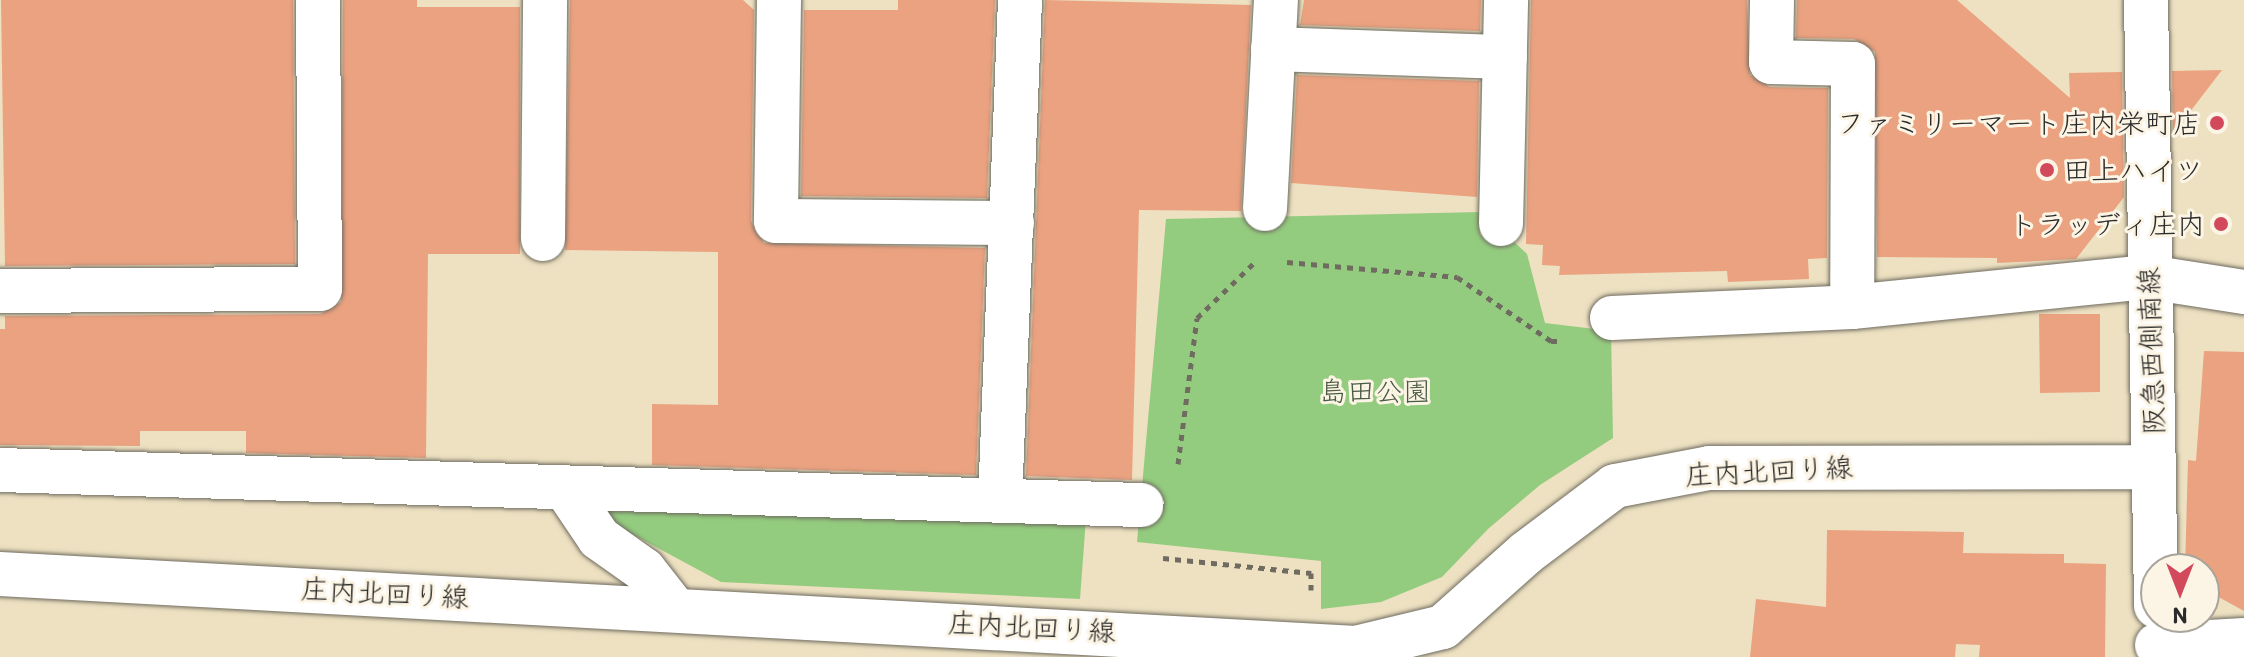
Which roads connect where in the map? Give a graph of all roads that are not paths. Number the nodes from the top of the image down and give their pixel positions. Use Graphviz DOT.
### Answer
graph roads {
  1 [pos="318,0"];
  2 [pos="545,0"];
  3 [pos="779,0"];
  4 [pos="1020,0"];
  5 [pos="1276,0"];
  6 [pos="1506,0"];
  7 [pos="1772,0"];
  8 [pos="2146,0"];
  9 [pos="1273,49"];
  10 [pos="1505,57"];
  11 [pos="1265,209"];
  12 [pos="1012,223"];
  13 [pos="1501,224"];
  14 [pos="543,239"];
  15 [pos="2148,277"];
  16 [pos="0,291"];
  17 [pos="2244,292"];
  18 [pos="1852,307"];
  19 [pos="1612,318"];
  20 [pos="2154,467"];
  21 [pos="0,470"];
  22 [pos="582,489"];
  23 [pos="1000,500"];
  24 [pos="1141,505"];
  25 [pos="2155,553"];
  26 [pos="0,574"];
  27 [pos="673,607"];
  28 [pos="2176,633"];
  29 [pos="2244,640"];
  1 -- 16 [label="street"];
  2 -- 14 [label="street"];
  3 -- 12 [label="street"];
  4 -- 12 [label="street"];
  5 -- 9 [label="street"];
  6 -- 10 [label="street"];
  7 -- 18 [label="street"];
  8 -- 15 [label="street, 阪急西側南線"];
  9 -- 10 [label="street"];
  9 -- 11 [label="street"];
  10 -- 13 [label="street"];
  12 -- 23 [label="street"];
  15 -- 17 [label="street"];
  15 -- 18 [label="street"];
  15 -- 20 [label="street, 阪急西側南線"];
  18 -- 19 [label="street"];
  20 -- 25 [label="street, 阪急西側南線"];
  20 -- 27 [label="street, 庄内北回り線"];
  21 -- 22 [label="street"];
  22 -- 23 [label="street"];
  22 -- 27 [label="street"];
  23 -- 24 [label="street"];
  26 -- 27 [label="street, 庄内北回り線"];
  28 -- 29 [label="street"];
}
